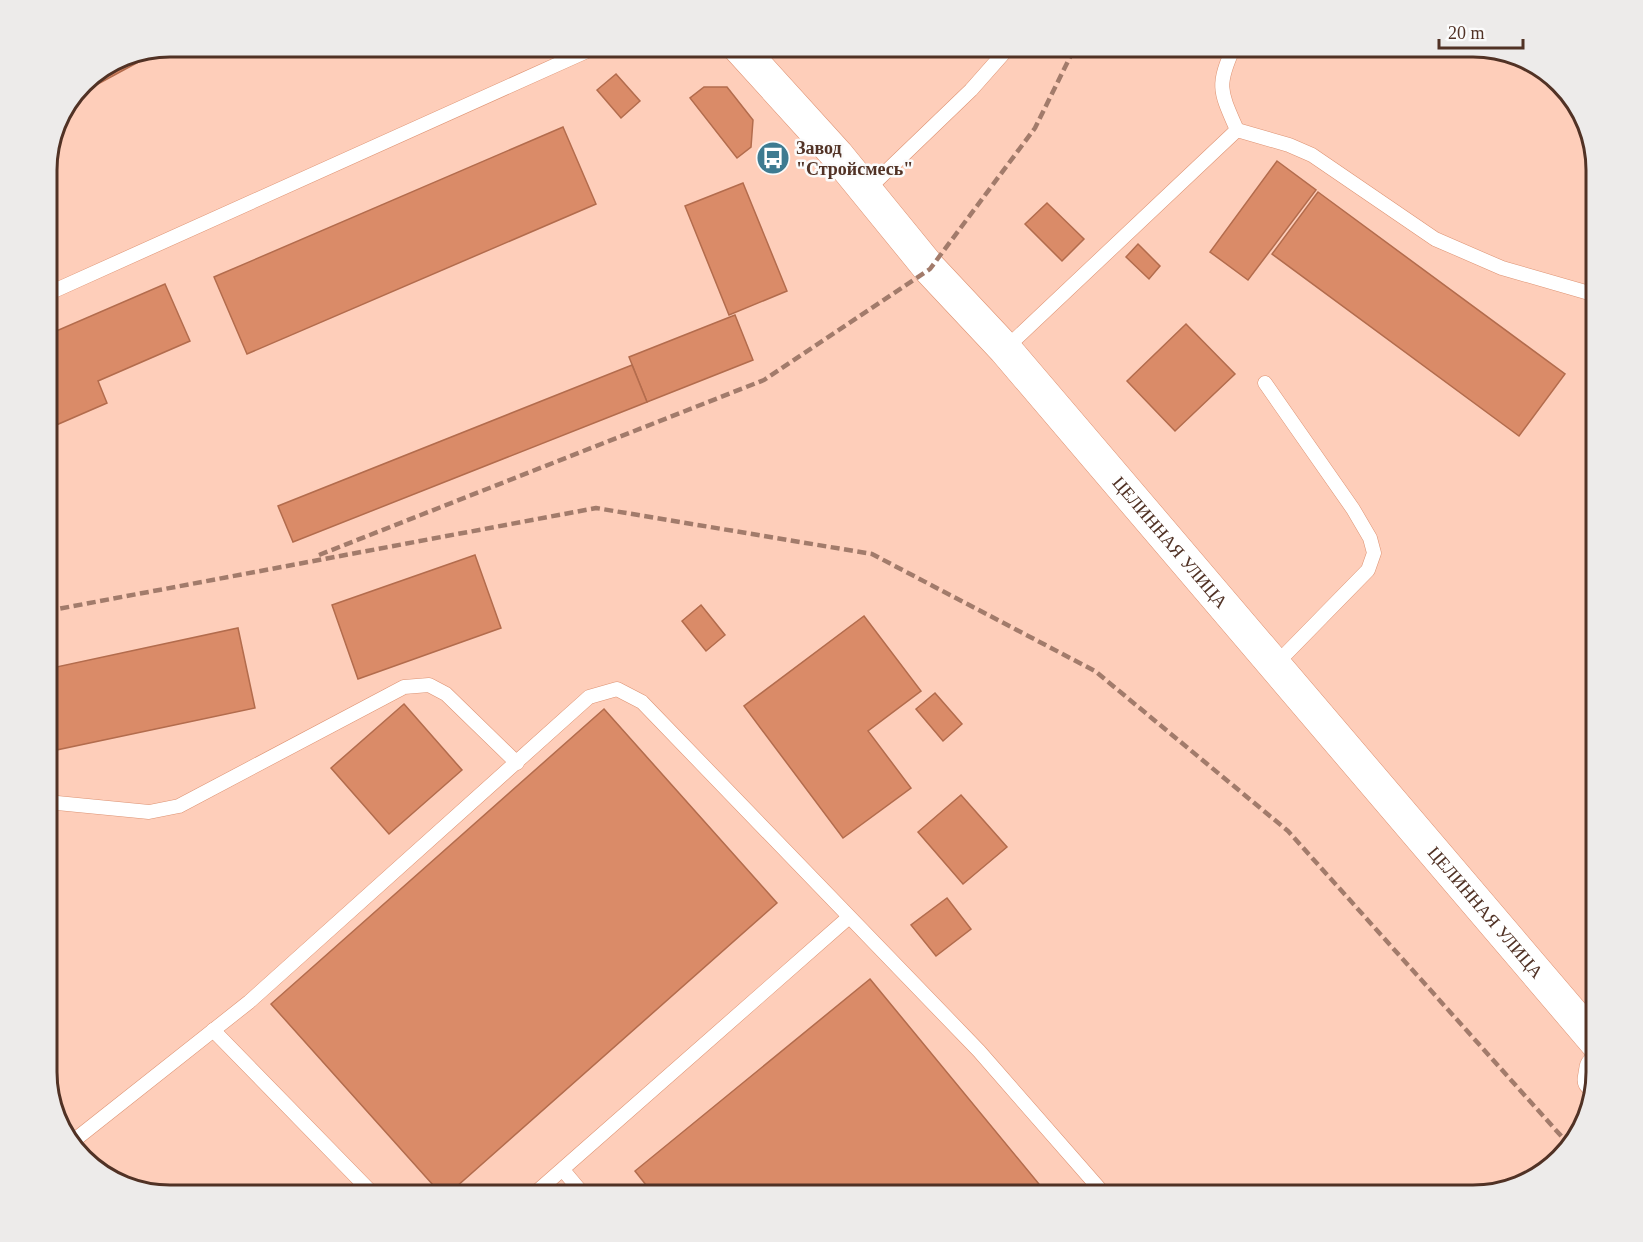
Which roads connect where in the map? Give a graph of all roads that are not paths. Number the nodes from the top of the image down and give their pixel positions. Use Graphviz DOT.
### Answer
graph roads {
  1 [pos="572,57"];
  2 [pos="750,57"];
  3 [pos="1000,57"];
  4 [pos="1229,57"];
  5 [pos="1237,130"];
  6 [pos="866,191"];
  7 [pos="57,289"];
  8 [pos="1586,292"];
  9 [pos="1005,349"];
  10 [pos="1265,383"];
  11 [pos="1275,665"];
  12 [pos="517,763"];
  13 [pos="57,803"];
  14 [pos="848,918"];
  15 [pos="213,1030"];
  16 [pos="1586,1030"];
  17 [pos="78,1137"];
  18 [pos="563,1170"];
  19 [pos="363,1185"];
  20 [pos="546,1185"];
  21 [pos="575,1185"];
  22 [pos="1095,1185"];
  1 -- 7 [label="lane"];
  2 -- 6 [label="street, ЦЕЛИННАЯ УЛИЦА"];
  3 -- 6 [label="lane"];
  4 -- 5 [label="lane"];
  5 -- 8 [label="lane"];
  5 -- 9 [label="lane"];
  6 -- 9 [label="street, ЦЕЛИННАЯ УЛИЦА"];
  9 -- 11 [label="street, ЦЕЛИННАЯ УЛИЦА"];
  10 -- 11 [label="lane"];
  11 -- 16 [label="street, ЦЕЛИННАЯ УЛИЦА"];
  12 -- 13 [label="lane"];
  12 -- 14 [label="lane"];
  12 -- 15 [label="lane"];
  14 -- 18 [label="lane"];
  14 -- 22 [label="lane"];
  15 -- 17 [label="lane"];
  15 -- 19 [label="lane"];
  18 -- 20 [label="lane"];
  18 -- 21 [label="lane"];
}
